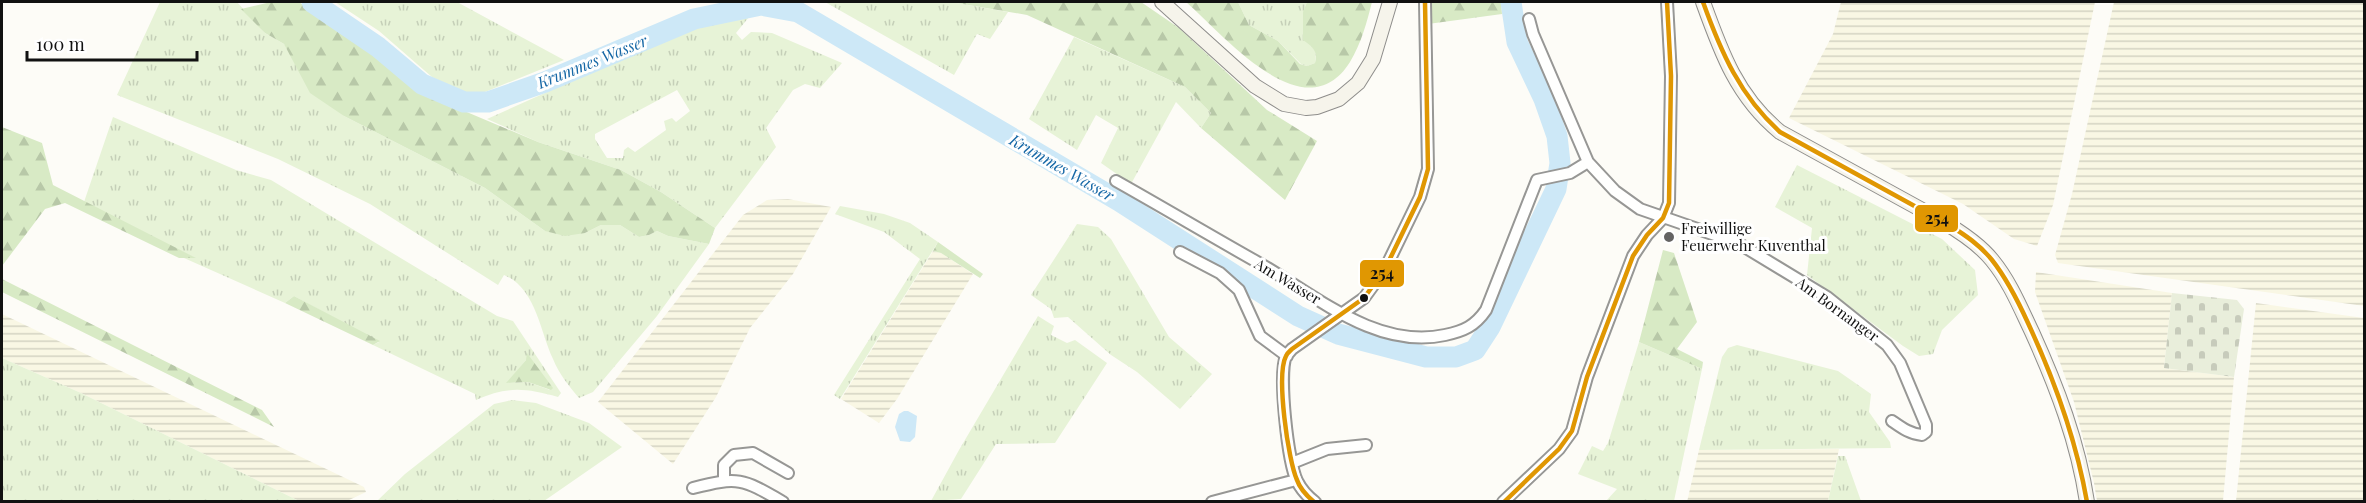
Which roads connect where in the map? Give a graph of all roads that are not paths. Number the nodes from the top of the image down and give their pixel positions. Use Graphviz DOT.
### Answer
graph roads {
  1 [pos="1162,2"];
  2 [pos="1390,2"];
  3 [pos="1425,2"];
  4 [pos="1667,2"];
  5 [pos="1703,2"];
  6 [pos="1529,19"];
  7 [pos="1588,162"];
  8 [pos="1116,181"];
  9 [pos="1663,218"];
  10 [pos="1180,252"];
  11 [pos="1342,314"];
  12 [pos="1287,356"];
  13 [pos="1892,421"];
  14 [pos="1366,445"];
  15 [pos="1292,463"];
  16 [pos="788,473"];
  17 [pos="724,480"];
  18 [pos="1296,480"];
  19 [pos="693,488"];
  20 [pos="783,501"];
  21 [pos="1212,501"];
  22 [pos="1315,501"];
  23 [pos="1503,501"];
  24 [pos="2088,501"];
  1 -- 2 [label="street"];
  3 -- 11 [label="street"];
  4 -- 9 [label="street"];
  5 -- 24 [label="street"];
  6 -- 7 [label="street, Am Bornanger"];
  7 -- 9 [label="street, Am Bornanger"];
  7 -- 11 [label="street, Am Wasser"];
  8 -- 11 [label="street, Am Wasser"];
  9 -- 13 [label="street, Am Bornanger"];
  9 -- 23 [label="street"];
  10 -- 12 [label="street"];
  11 -- 12 [label="street"];
  12 -- 15 [label="street"];
  14 -- 15 [label="street"];
  15 -- 18 [label="street"];
  16 -- 17 [label="street"];
  17 -- 19 [label="street"];
  17 -- 20 [label="street"];
  18 -- 21 [label="street"];
  18 -- 22 [label="street"];
}
